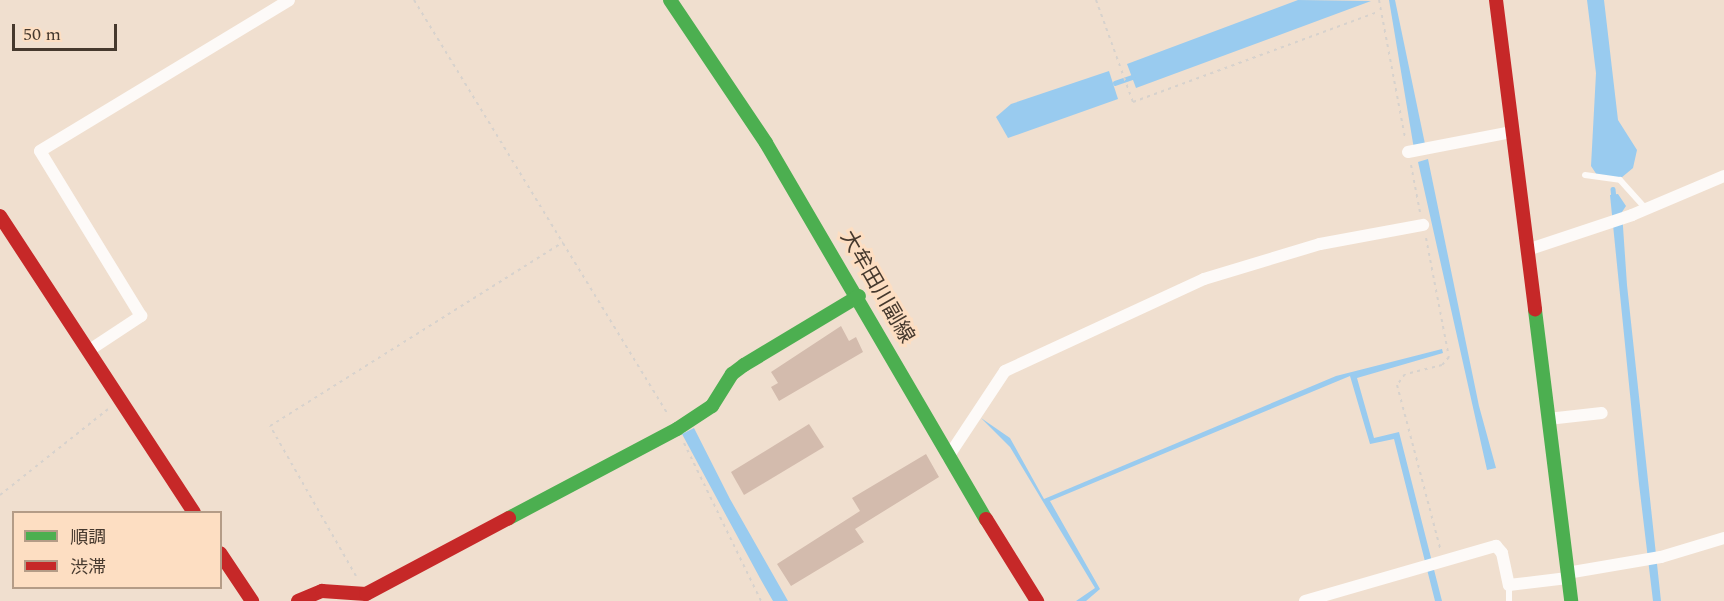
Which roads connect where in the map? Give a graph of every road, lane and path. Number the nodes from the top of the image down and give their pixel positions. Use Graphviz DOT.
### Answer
graph roads {
  1 [pos="289,0"];
  2 [pos="414,0"];
  3 [pos="670,0"];
  4 [pos="1096,0"];
  5 [pos="1379,0"];
  6 [pos="1496,0"];
  7 [pos="1379,12"];
  8 [pos="1512,132"];
  9 [pos="1412,151"];
  10 [pos="1585,176"];
  11 [pos="1724,176"];
  12 [pos="1646,209"];
  13 [pos="0,216"];
  14 [pos="1423,225"];
  15 [pos="564,242"];
  16 [pos="1527,250"];
  17 [pos="859,296"];
  18 [pos="88,351"];
  19 [pos="120,400"];
  20 [pos="1602,413"];
  21 [pos="1548,419"];
  22 [pos="677,429"];
  23 [pos="948,457"];
  24 [pos="0,495"];
  25 [pos="193,511"];
  26 [pos="1724,538"];
  27 [pos="222,555"];
  28 [pos="1440,560"];
  29 [pos="1568,575"];
  30 [pos="1509,585"];
  31 [pos="366,594"];
  32 [pos="252,601"];
  33 [pos="298,601"];
  34 [pos="761,601"];
  35 [pos="1037,601"];
  36 [pos="1305,601"];
  37 [pos="1509,601"];
  38 [pos="1571,601"];
  1 -- 18 [label="street"];
  2 -- 15 [label="path"];
  3 -- 17 [label="street, 大牟田川副線"];
  4 -- 7 [label="path"];
  5 -- 7 [label="path"];
  6 -- 8 [label="street"];
  7 -- 9 [label="path"];
  8 -- 9 [label="street"];
  8 -- 16 [label="street"];
  9 -- 14 [label="path"];
  10 -- 12 [label="lane"];
  11 -- 12 [label="street"];
  12 -- 16 [label="street"];
  13 -- 18 [label="street"];
  14 -- 23 [label="street"];
  14 -- 28 [label="path"];
  15 -- 22 [label="path"];
  15 -- 31 [label="path"];
  16 -- 21 [label="street"];
  17 -- 22 [label="street"];
  17 -- 23 [label="street, 大牟田川副線"];
  18 -- 19 [label="street"];
  19 -- 24 [label="path"];
  19 -- 25 [label="street"];
  20 -- 21 [label="street"];
  21 -- 29 [label="street"];
  22 -- 31 [label="street"];
  22 -- 34 [label="path"];
  23 -- 35 [label="street, 大牟田川副線"];
  26 -- 29 [label="street"];
  27 -- 32 [label="street"];
  28 -- 30 [label="street"];
  28 -- 36 [label="street"];
  29 -- 30 [label="street"];
  29 -- 38 [label="street"];
  30 -- 37 [label="lane"];
  31 -- 33 [label="street"];
}
